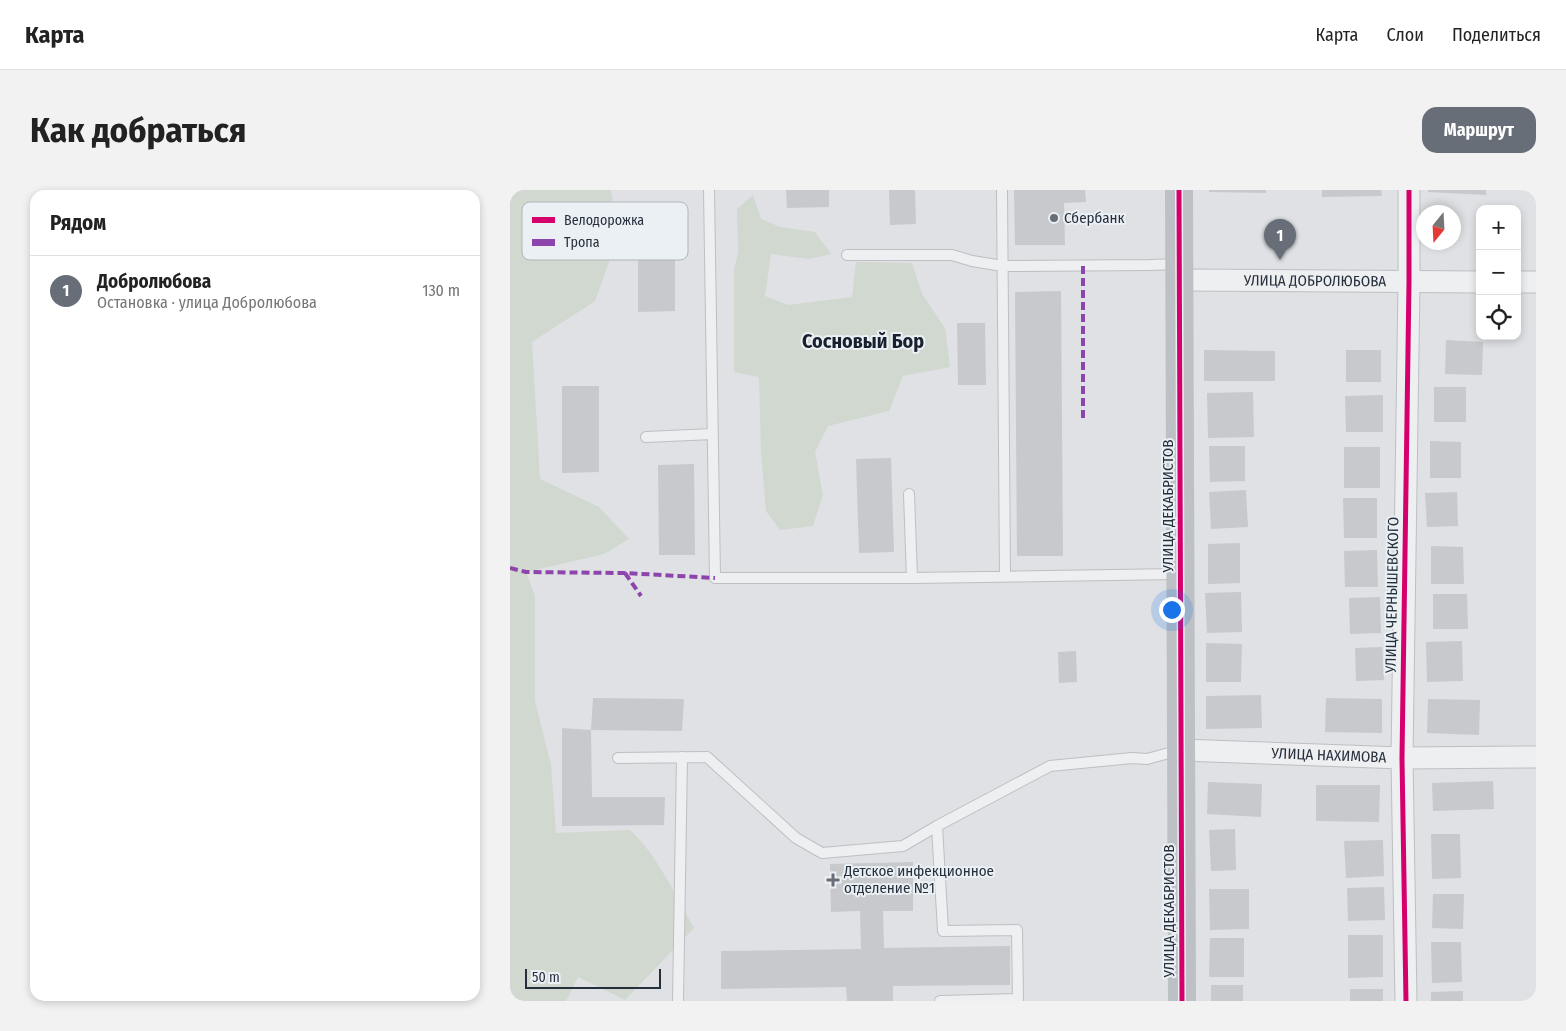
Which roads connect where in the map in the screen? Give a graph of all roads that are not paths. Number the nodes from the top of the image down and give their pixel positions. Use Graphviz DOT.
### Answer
graph roads {
  1 [pos="709,190"];
  2 [pos="1002,190"];
  3 [pos="1179,190"];
  4 [pos="1409,190"];
  5 [pos="847,255"];
  6 [pos="1003,266"];
  7 [pos="1180,272"];
  8 [pos="1410,282"];
  9 [pos="1476,282"];
  10 [pos="1521,282"];
  11 [pos="1536,282"];
  12 [pos="713,434"];
  13 [pos="646,437"];
  14 [pos="909,494"];
  15 [pos="1180,574"];
  16 [pos="1005,577"];
  17 [pos="912,578"];
  18 [pos="1181,750"];
  19 [pos="1536,757"];
  20 [pos="618,758"];
  21 [pos="682,758"];
  22 [pos="1402,758"];
  23 [pos="937,826"];
  24 [pos="678,1001"];
  25 [pos="940,1001"];
  26 [pos="1182,1001"];
  27 [pos="1406,1001"];
  1 -- 12 [label="lane"];
  2 -- 6 [label="lane"];
  3 -- 7 [label="street, УЛИЦА ДЕКАБРИСТОВ"];
  4 -- 8 [label="street, УЛИЦА ЧЕРНЫШЕВСКОГО"];
  5 -- 6 [label="lane"];
  6 -- 7 [label="lane"];
  6 -- 16 [label="lane"];
  7 -- 8 [label="street, УЛИЦА ДОБРОЛЮБОВА"];
  7 -- 15 [label="street, УЛИЦА ДЕКАБРИСТОВ"];
  8 -- 9 [label="street, УЛИЦА ДОБРОЛЮБОВА"];
  8 -- 22 [label="street, УЛИЦА ЧЕРНЫШЕВСКОГО"];
  10 -- 11 [label="street"];
  12 -- 13 [label="lane"];
  12 -- 17 [label="lane"];
  14 -- 17 [label="lane"];
  15 -- 16 [label="lane"];
  15 -- 18 [label="street, УЛИЦА ДЕКАБРИСТОВ"];
  16 -- 17 [label="lane"];
  18 -- 22 [label="street, УЛИЦА НАХИМОВА"];
  18 -- 23 [label="lane"];
  18 -- 26 [label="street, УЛИЦА ДЕКАБРИСТОВ"];
  19 -- 22 [label="street, УЛИЦА НАХИМОВА"];
  20 -- 21 [label="lane"];
  21 -- 23 [label="lane"];
  21 -- 24 [label="lane"];
  22 -- 27 [label="street, УЛИЦА ЧЕРНЫШЕВСКОГО"];
  23 -- 25 [label="lane"];
}
